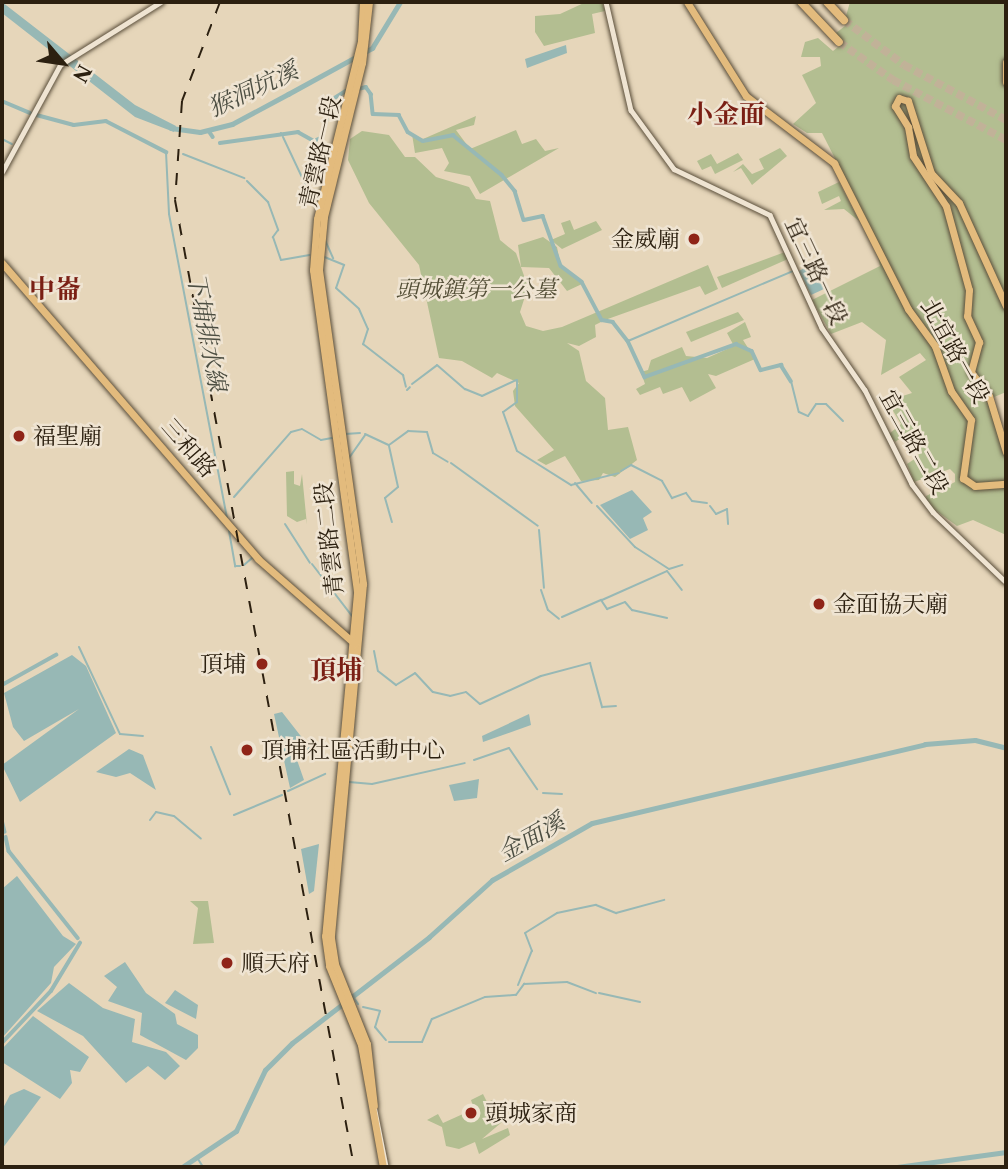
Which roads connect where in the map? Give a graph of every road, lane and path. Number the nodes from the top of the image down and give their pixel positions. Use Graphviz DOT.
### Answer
graph roads {
  1 [pos="162,2"];
  2 [pos="363,2"];
  3 [pos="369,2"];
  4 [pos="606,2"];
  5 [pos="690,2"];
  6 [pos="801,2"];
  7 [pos="827,2"];
  8 [pos="844,20"];
  9 [pos="364,39"];
  10 [pos="839,42"];
  11 [pos="1006,62"];
  12 [pos="1006,82"];
  13 [pos="2,172"];
  14 [pos="317,246"];
  15 [pos="2,263"];
  16 [pos="1006,306"];
  17 [pos="855,373"];
  18 [pos="1006,453"];
  19 [pos="1006,484"];
  20 [pos="1006,582"];
  21 [pos="355,645"];
  22 [pos="383,1167"];
  1 -- 13 [label="street"];
  2 -- 9 [label="main road"];
  3 -- 9 [label="main road"];
  4 -- 17 [label="street, 宜三路一段"];
  5 -- 19 [label="main road, 北宜路一段"];
  6 -- 10 [label="highway"];
  7 -- 8 [label="highway"];
  9 -- 14 [label="main road, 青雲路一段"];
  11 -- 12 [label="main road"];
  14 -- 21 [label="main road, 青雲路二段"];
  15 -- 21 [label="main road, 三和路"];
  16 -- 18 [label="main road, 北宜路一段"];
  17 -- 20 [label="street, 宜三路二段"];
  21 -- 22 [label="main road, 青雲路二段"];
}
